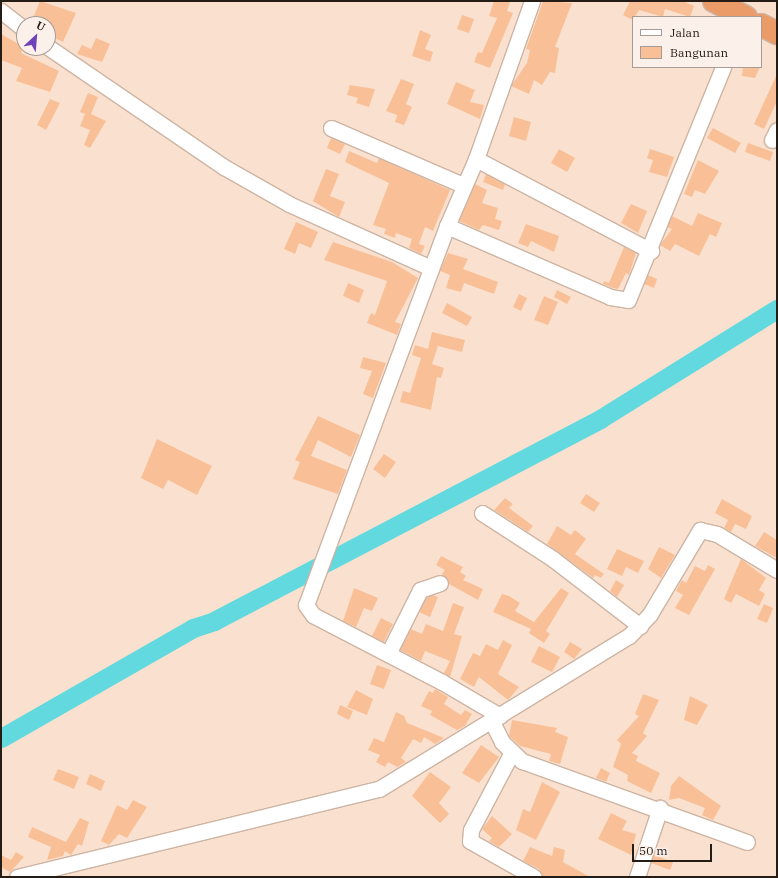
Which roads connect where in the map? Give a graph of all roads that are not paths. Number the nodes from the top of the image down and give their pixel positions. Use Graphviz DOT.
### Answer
graph roads {
  1 [pos="532,1"];
  2 [pos="714,1"];
  3 [pos="4,9"];
  4 [pos="743,16"];
  5 [pos="16,21"];
  6 [pos="762,26"];
  7 [pos="777,33"];
  8 [pos="56,52"];
  9 [pos="723,68"];
  10 [pos="331,128"];
  11 [pos="476,159"];
  12 [pos="463,185"];
  13 [pos="447,226"];
  14 [pos="651,251"];
  15 [pos="431,268"];
  16 [pos="482,513"];
  17 [pos="777,570"];
  18 [pos="440,583"];
  19 [pos="640,626"];
  20 [pos="388,654"];
  21 [pos="496,719"];
  22 [pos="511,754"];
  23 [pos="660,808"];
  24 [pos="747,842"];
  25 [pos="17,877"];
  26 [pos="534,877"];
  27 [pos="637,877"];
  1 -- 11 [label="street"];
  2 -- 4 [label="highway"];
  3 -- 5 [label="street"];
  6 -- 7 [label="highway"];
  8 -- 15 [label="street"];
  9 -- 14 [label="street"];
  10 -- 12 [label="street"];
  11 -- 12 [label="street"];
  11 -- 14 [label="street"];
  12 -- 13 [label="street"];
  13 -- 14 [label="street"];
  13 -- 15 [label="street"];
  15 -- 20 [label="street"];
  16 -- 19 [label="street"];
  17 -- 19 [label="street"];
  18 -- 20 [label="street"];
  19 -- 21 [label="street"];
  20 -- 21 [label="street"];
  21 -- 22 [label="street"];
  21 -- 25 [label="street"];
  22 -- 23 [label="street"];
  22 -- 26 [label="street"];
  23 -- 24 [label="street"];
  23 -- 27 [label="street"];
}
